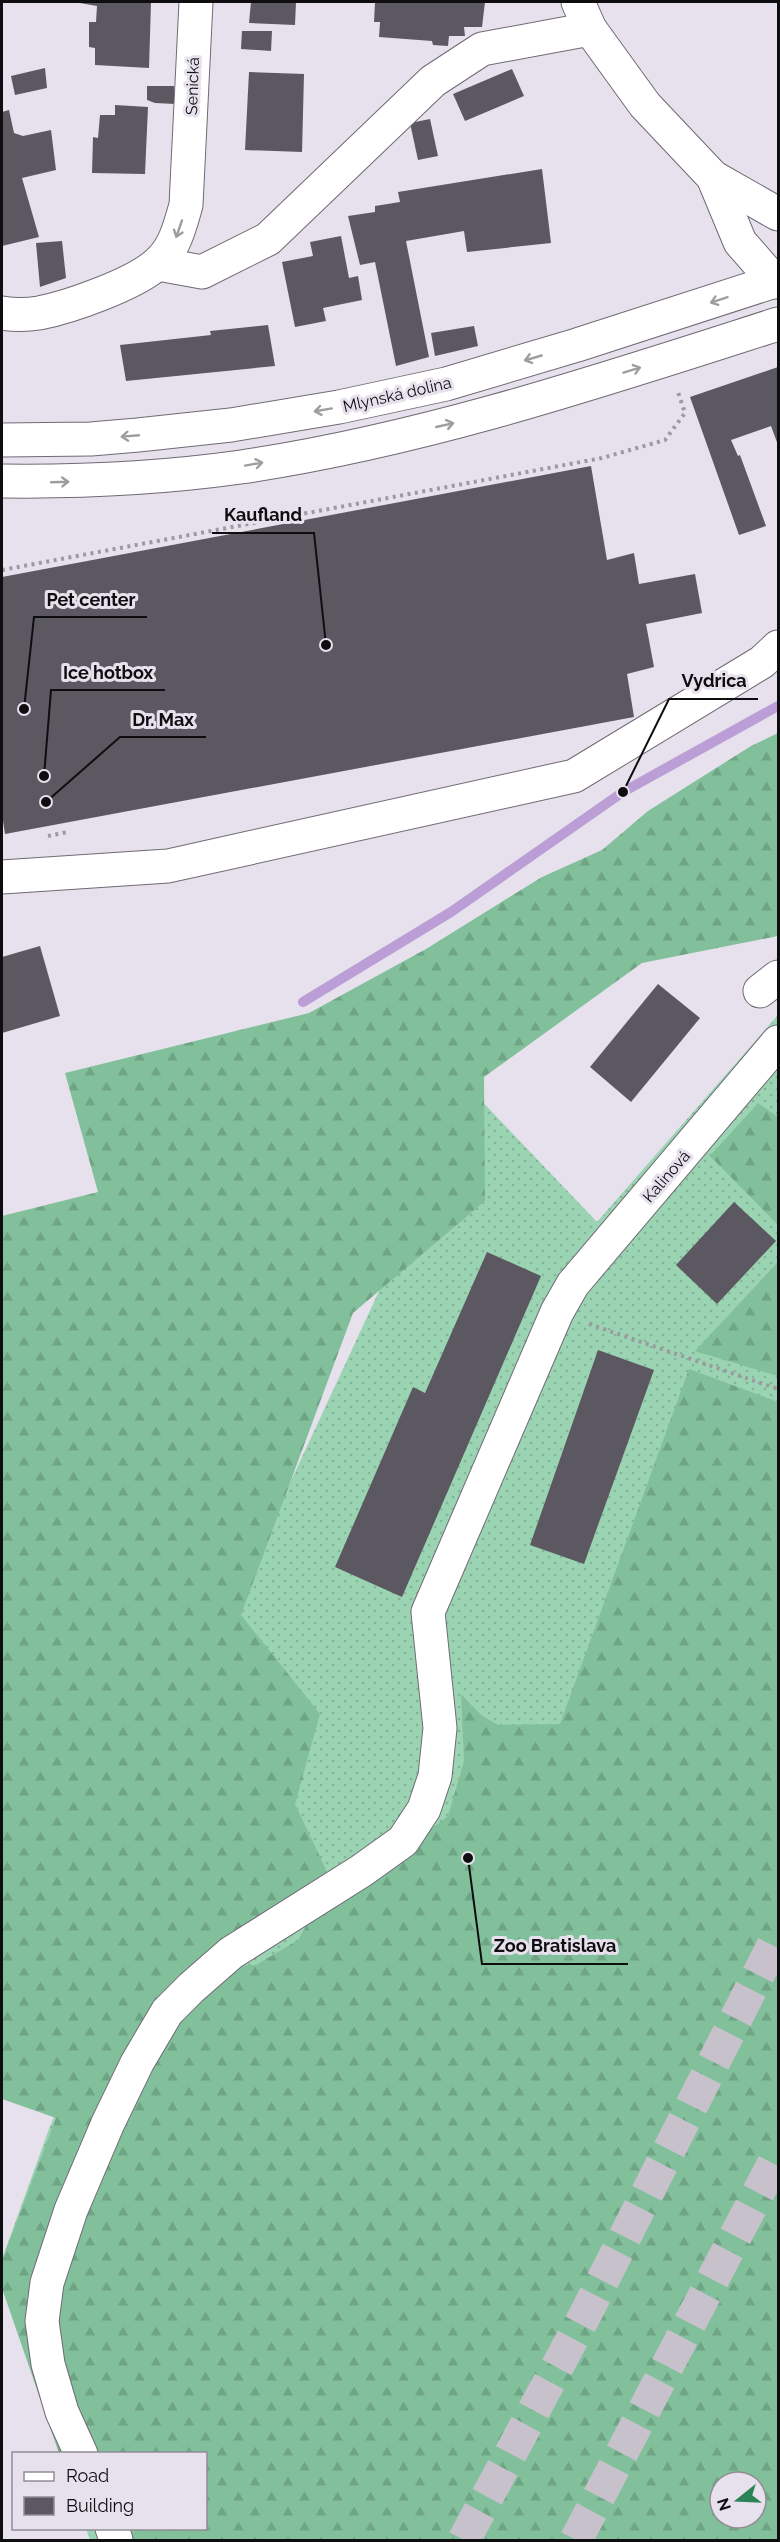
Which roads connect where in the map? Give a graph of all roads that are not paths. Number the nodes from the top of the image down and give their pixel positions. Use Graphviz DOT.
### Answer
graph roads {
  1 [pos="196,2"];
  2 [pos="584,15"];
  3 [pos="713,177"];
  4 [pos="778,214"];
  5 [pos="158,264"];
  6 [pos="777,282"];
  7 [pos="2,313"];
  8 [pos="778,324"];
  9 [pos="2,440"];
  10 [pos="2,481"];
  11 [pos="778,647"];
  12 [pos="2,877"];
  13 [pos="778,1042"];
  14 [pos="80,2452"];
  1 -- 5 [label="main road, Senická, one-way"];
  2 -- 3 [label="main road"];
  2 -- 5 [label="main road"];
  3 -- 4 [label="main road"];
  3 -- 6 [label="main road"];
  5 -- 7 [label="main road"];
  6 -- 9 [label="main road, Mlynská dolina, one-way"];
  10 -- 8 [label="main road, one-way"];
  11 -- 12 [label="main road"];
  13 -- 14 [label="main road, Kalinová"];
}
